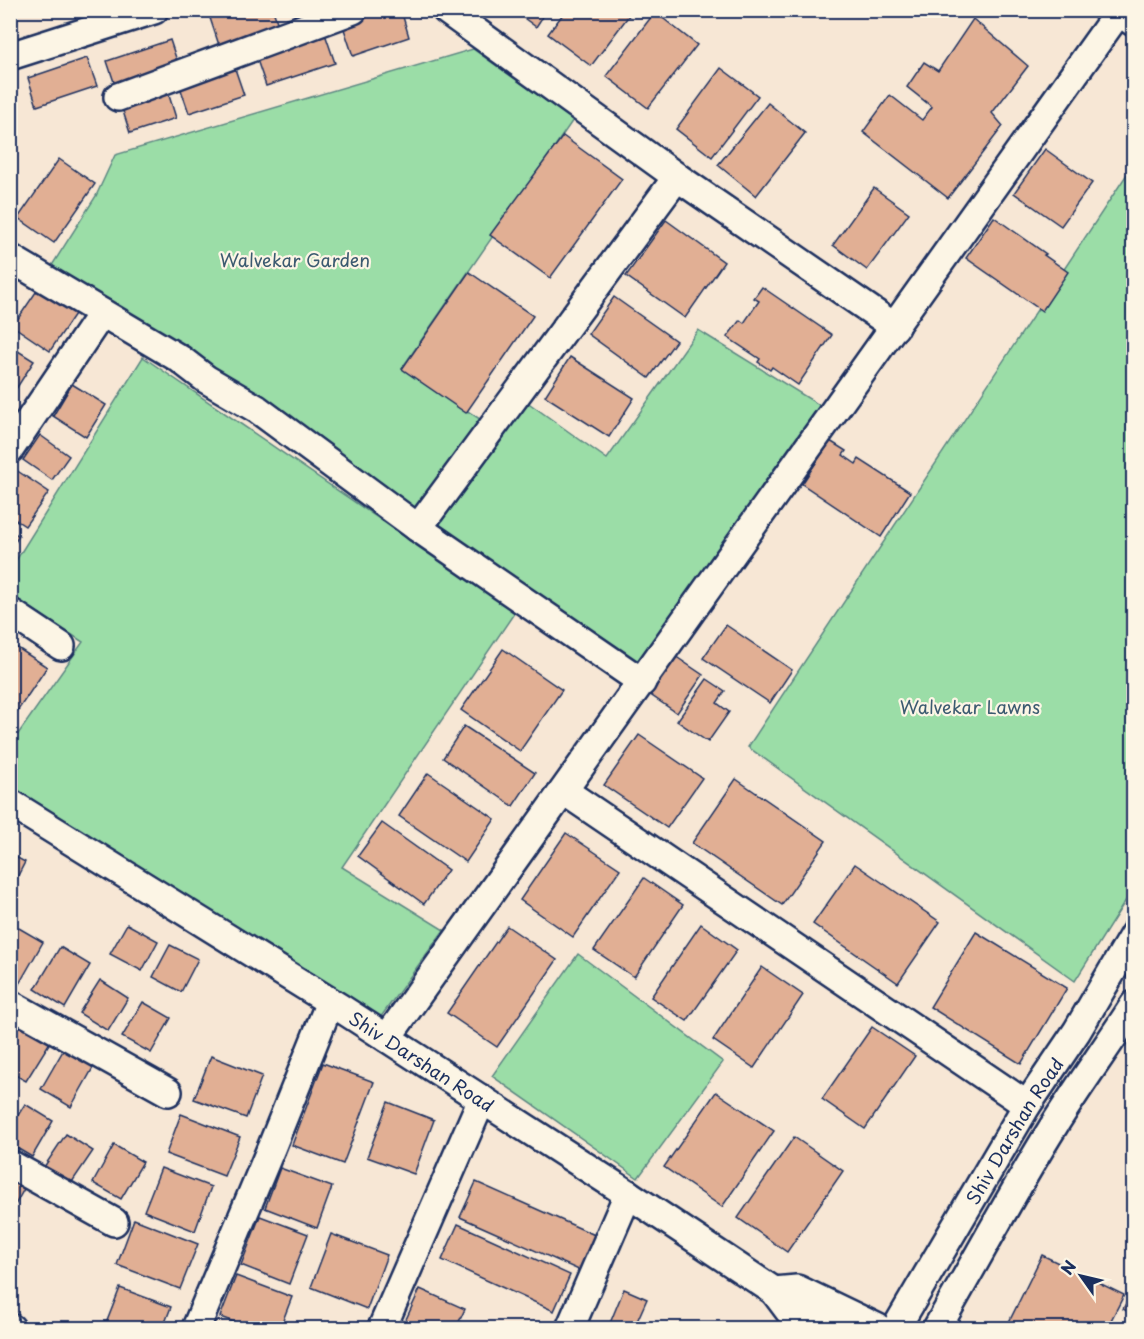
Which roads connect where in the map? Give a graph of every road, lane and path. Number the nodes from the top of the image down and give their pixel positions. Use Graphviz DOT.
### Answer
graph roads {
  1 [pos="154,10"];
  2 [pos="353,10"];
  3 [pos="446,10"];
  4 [pos="1122,10"];
  5 [pos="1134,19"];
  6 [pos="10,56"];
  7 [pos="118,98"];
  8 [pos="677,177"];
  9 [pos="10,258"];
  10 [pos="102,313"];
  11 [pos="895,327"];
  12 [pos="10,449"];
  13 [pos="418,528"];
  14 [pos="10,612"];
  15 [pos="61,646"];
  16 [pos="642,682"];
  17 [pos="564,791"];
  18 [pos="10,803"];
  19 [pos="1134,934"];
  20 [pos="330,1002"];
  21 [pos="10,1004"];
  22 [pos="1134,1005"];
  23 [pos="387,1038"];
  24 [pos="168,1092"];
  25 [pos="482,1099"];
  26 [pos="1027,1105"];
  27 [pos="10,1164"];
  28 [pos="628,1194"];
  29 [pos="114,1222"];
  30 [pos="774,1290"];
  31 [pos="196,1329"];
  32 [pos="382,1329"];
  33 [pos="570,1329"];
  34 [pos="823,1329"];
  35 [pos="878,1329"];
  36 [pos="896,1329"];
  37 [pos="937,1329"];
  1 -- 6 [label="street"];
  2 -- 7 [label="street"];
  3 -- 8 [label="street"];
  4 -- 5 [label="highway"];
  4 -- 11 [label="street"];
  8 -- 11 [label="street"];
  8 -- 13 [label="street"];
  9 -- 10 [label="street"];
  10 -- 12 [label="street"];
  10 -- 13 [label="street"];
  11 -- 16 [label="street"];
  13 -- 16 [label="street"];
  14 -- 15 [label="street"];
  16 -- 17 [label="street"];
  17 -- 23 [label="street"];
  17 -- 26 [label="street"];
  18 -- 20 [label="street, Shiv Darshan Road"];
  19 -- 26 [label="street, Shiv Darshan Road"];
  20 -- 23 [label="street, Shiv Darshan Road"];
  20 -- 31 [label="street"];
  21 -- 24 [label="street"];
  22 -- 37 [label="street, Shiv Darshan Road"];
  23 -- 25 [label="street, Shiv Darshan Road"];
  25 -- 28 [label="street, Shiv Darshan Road"];
  25 -- 32 [label="street"];
  26 -- 36 [label="street, Shiv Darshan Road"];
  27 -- 29 [label="street"];
  28 -- 30 [label="street, Shiv Darshan Road"];
  28 -- 33 [label="street"];
  30 -- 34 [label="street, Shiv Darshan Road"];
  30 -- 35 [label="street"];
}
